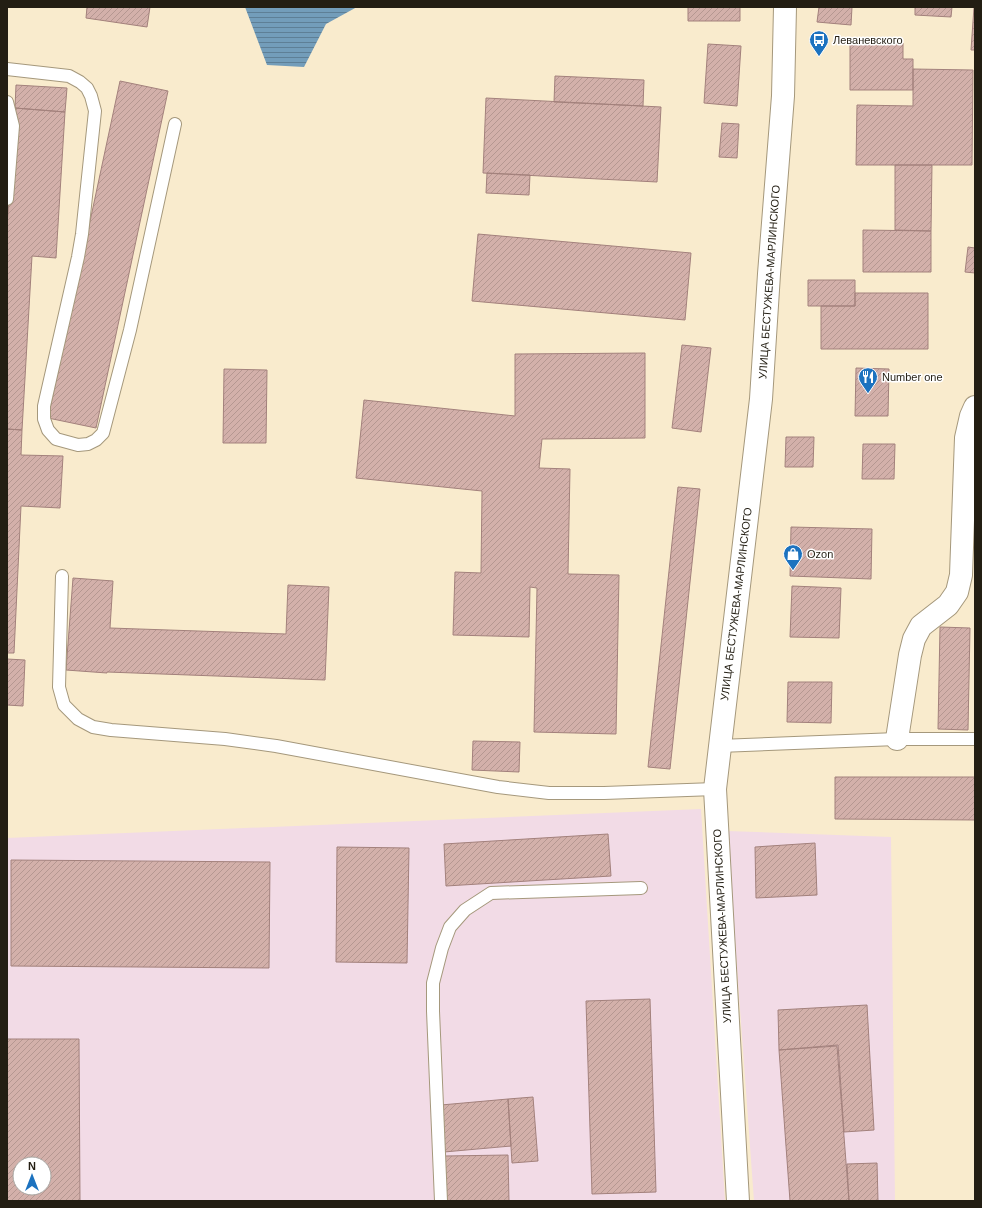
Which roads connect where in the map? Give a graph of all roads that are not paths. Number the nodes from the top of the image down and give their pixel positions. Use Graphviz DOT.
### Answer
graph roads {
  1 [pos="785,7"];
  2 [pos="7,68"];
  3 [pos="7,102"];
  4 [pos="175,124"];
  5 [pos="7,199"];
  6 [pos="975,407"];
  7 [pos="62,576"];
  8 [pos="897,739"];
  9 [pos="975,739"];
  10 [pos="719,746"];
  11 [pos="715,789"];
  12 [pos="642,888"];
  13 [pos="442,1201"];
  14 [pos="738,1201"];
  1 -- 10 [label="street, УЛИЦА БЕСТУЖЕВА-МАРЛИНСКОГО"];
  2 -- 4 [label="lane"];
  3 -- 5 [label="lane"];
  6 -- 8 [label="street"];
  7 -- 11 [label="lane"];
  8 -- 9 [label="lane"];
  8 -- 10 [label="lane"];
  10 -- 11 [label="street, УЛИЦА БЕСТУЖЕВА-МАРЛИНСКОГО"];
  11 -- 14 [label="street, УЛИЦА БЕСТУЖЕВА-МАРЛИНСКОГО"];
  12 -- 13 [label="lane"];
}
